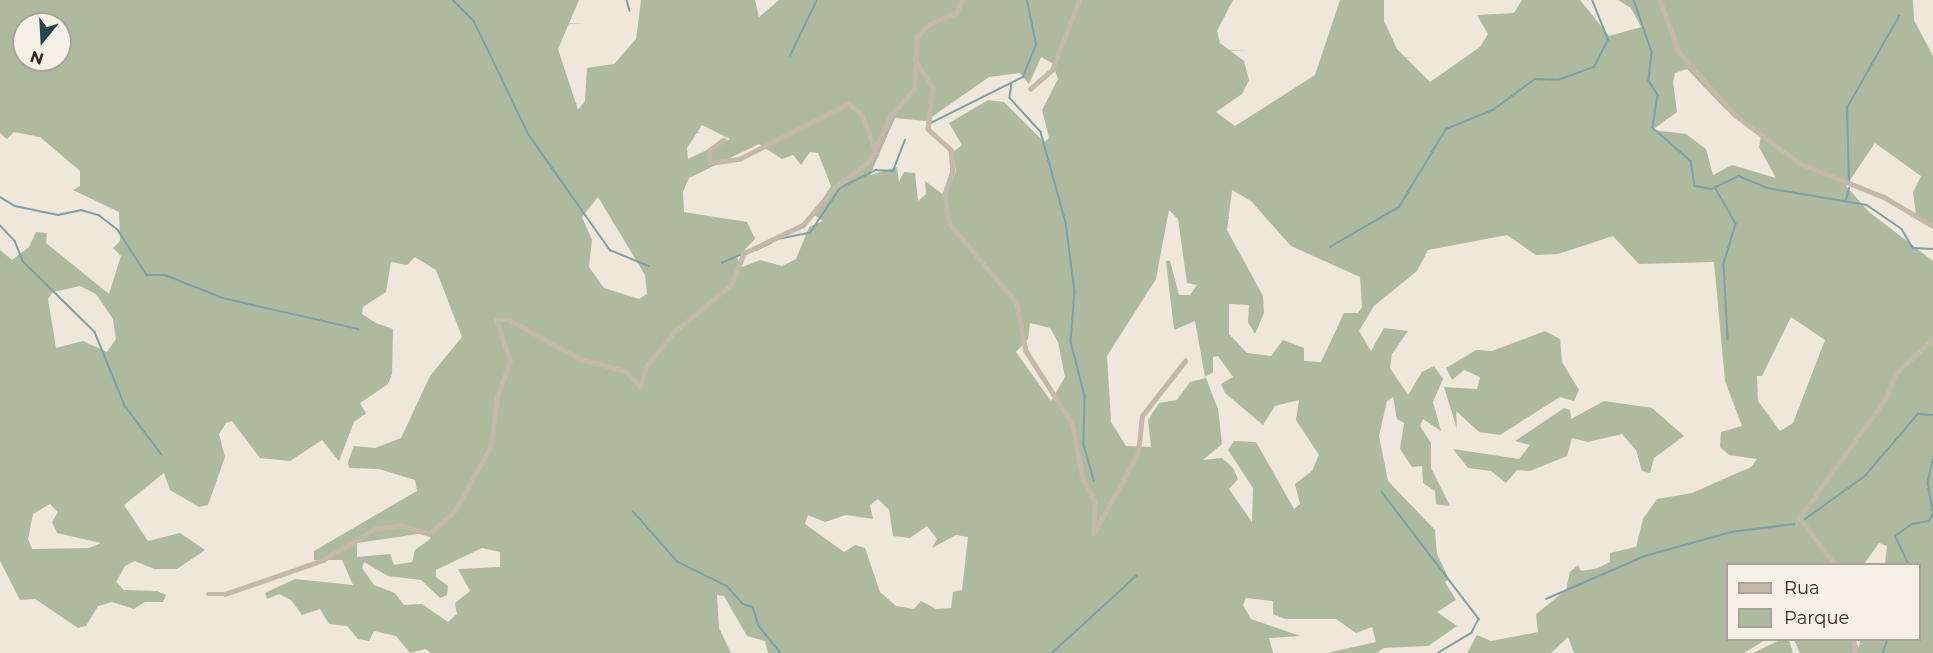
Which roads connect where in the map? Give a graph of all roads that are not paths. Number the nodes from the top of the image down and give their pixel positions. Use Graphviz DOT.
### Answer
graph roads {
  1 [pos="962,0"];
  2 [pos="1079,0"];
  3 [pos="1660,0"];
  4 [pos="914,58"];
  5 [pos="1030,89"];
  6 [pos="724,140"];
  7 [pos="876,151"];
  8 [pos="1933,226"];
  9 [pos="1933,339"];
  10 [pos="1185,361"];
  11 [pos="1834,563"];
  12 [pos="208,594"];
  1 -- 4 [label="street"];
  2 -- 5 [label="street"];
  3 -- 8 [label="street"];
  4 -- 7 [label="street"];
  4 -- 10 [label="street"];
  6 -- 7 [label="street"];
  7 -- 12 [label="street"];
  9 -- 11 [label="street"];
}
